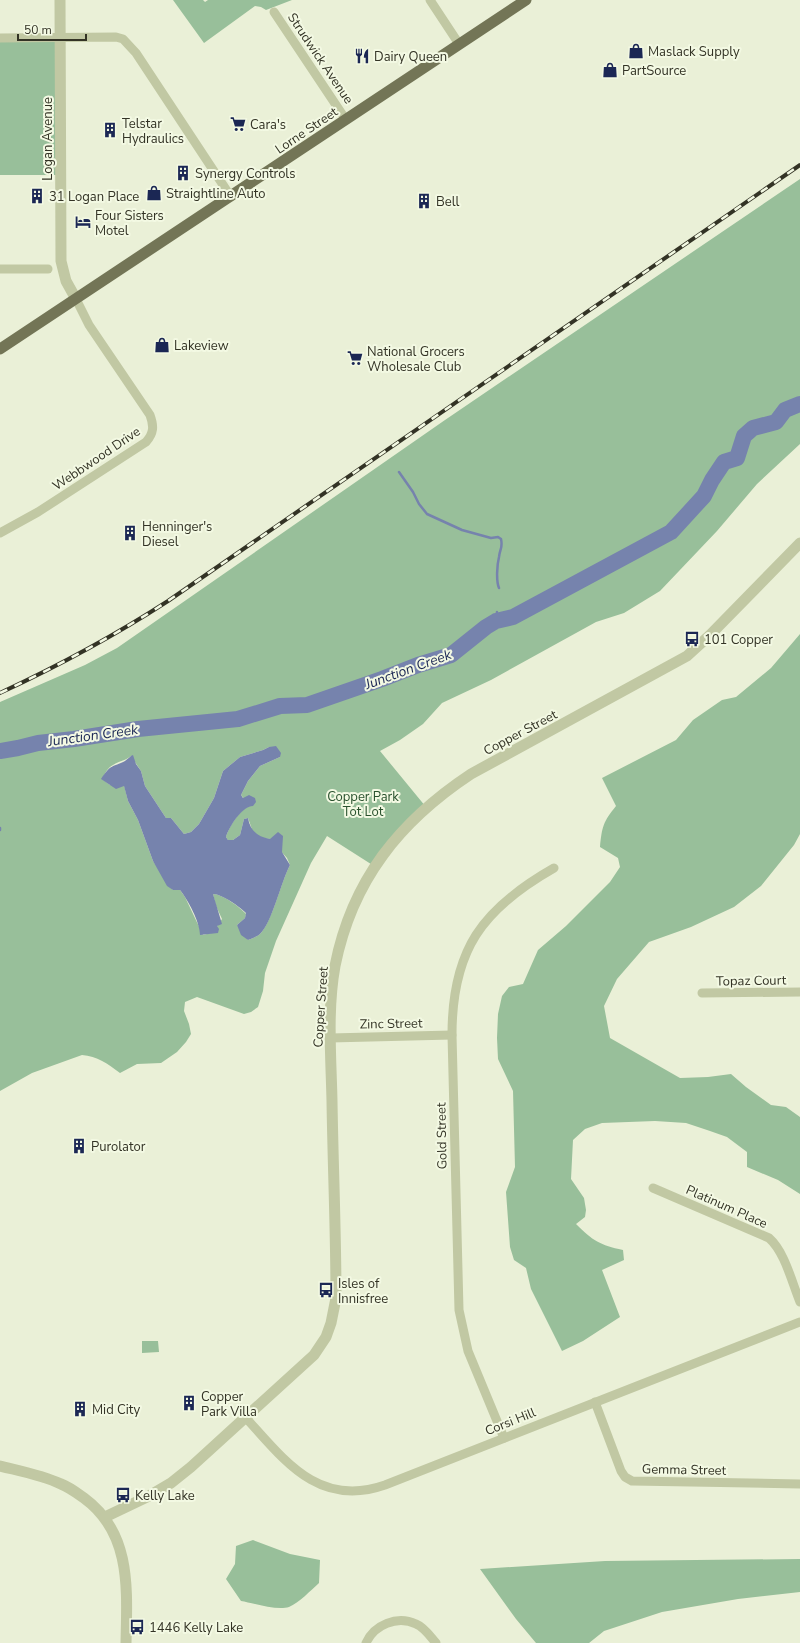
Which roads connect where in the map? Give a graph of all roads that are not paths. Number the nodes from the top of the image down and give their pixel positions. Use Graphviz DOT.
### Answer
graph roads {
  1 [pos="60,0"];
  2 [pos="430,0"];
  3 [pos="526,0"];
  4 [pos="274,12"];
  5 [pos="60,37"];
  6 [pos="0,38"];
  7 [pos="459,44"];
  8 [pos="346,120"];
  9 [pos="231,197"];
  10 [pos="0,269"];
  11 [pos="48,269"];
  12 [pos="76,299"];
  13 [pos="0,349"];
  14 [pos="0,533"];
  15 [pos="800,543"];
  16 [pos="554,868"];
  17 [pos="800,992"];
  18 [pos="702,994"];
  19 [pos="452,1035"];
  20 [pos="330,1038"];
  21 [pos="653,1188"];
  22 [pos="800,1302"];
  23 [pos="800,1322"];
  24 [pos="594,1402"];
  25 [pos="246,1418"];
  26 [pos="504,1438"];
  27 [pos="0,1466"];
  28 [pos="800,1484"];
  29 [pos="105,1517"];
  30 [pos="126,1643"];
  31 [pos="366,1643"];
  32 [pos="436,1643"];
  1 -- 5 [label="street, Logan Avenue"];
  2 -- 7 [label="street"];
  3 -- 7 [label="main road, Lorne Street"];
  4 -- 8 [label="street, Strudwick Avenue"];
  5 -- 6 [label="street"];
  5 -- 9 [label="street"];
  5 -- 12 [label="street, Logan Avenue"];
  7 -- 8 [label="main road, Lorne Street"];
  8 -- 9 [label="main road, Lorne Street"];
  9 -- 12 [label="main road, Lorne Street"];
  10 -- 11 [label="street"];
  12 -- 13 [label="main road, Lorne Street"];
  12 -- 14 [label="street, Webbwood Drive"];
  15 -- 20 [label="street, Copper Street"];
  16 -- 19 [label="street, Gold Street"];
  17 -- 18 [label="street, Topaz Court"];
  19 -- 20 [label="street, Zinc Street"];
  19 -- 26 [label="street, Gold Street"];
  20 -- 25 [label="street, Copper Street"];
  21 -- 22 [label="street, Platinum Place"];
  23 -- 24 [label="street, Corsi Hill"];
  24 -- 26 [label="street, Corsi Hill"];
  24 -- 28 [label="street, Gemma Street"];
  25 -- 26 [label="street, Corsi Hill"];
  25 -- 29 [label="street, Copper Street"];
  27 -- 29 [label="street"];
  29 -- 30 [label="street"];
  31 -- 32 [label="street"];
}
